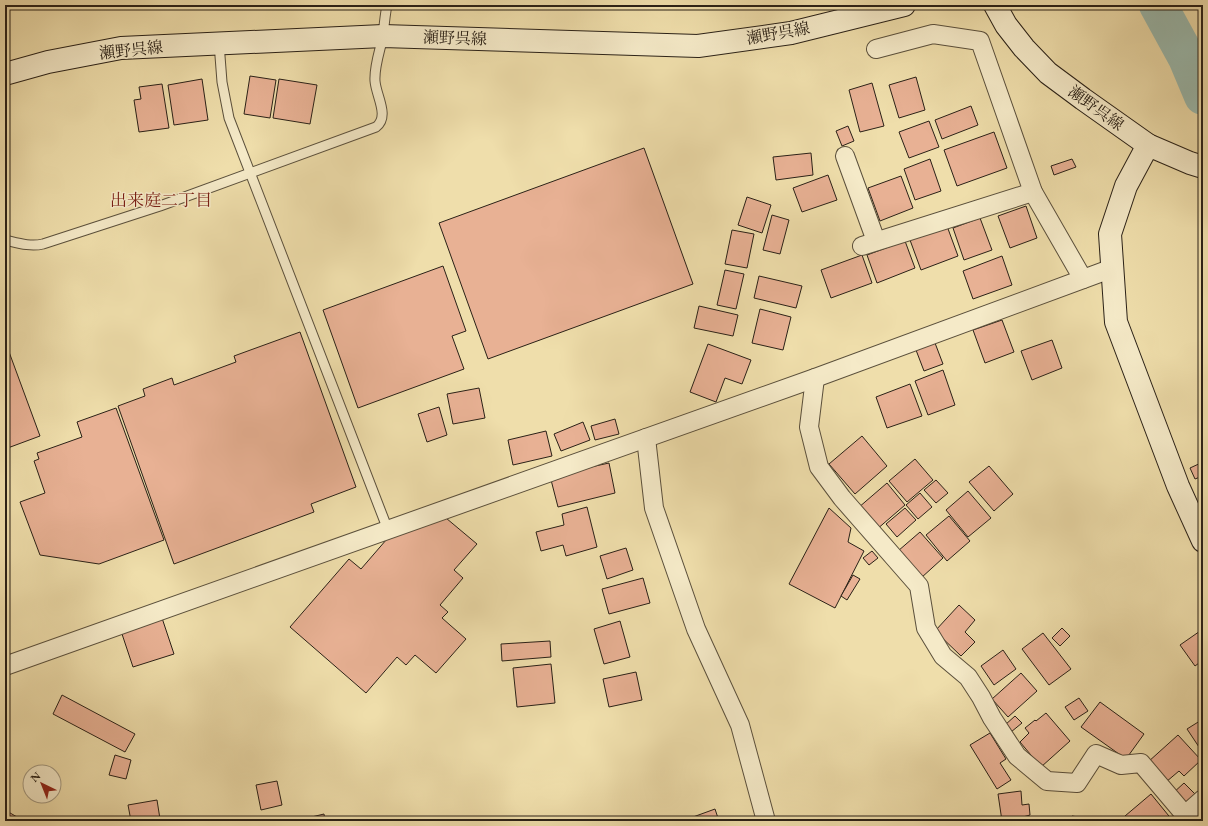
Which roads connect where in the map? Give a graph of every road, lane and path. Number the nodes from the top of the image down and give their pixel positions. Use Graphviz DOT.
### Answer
graph roads {
  1 [pos="387,5"];
  2 [pos="904,5"];
  3 [pos="995,5"];
  4 [pos="383,36"];
  5 [pos="219,44"];
  6 [pos="876,49"];
  7 [pos="5,74"];
  8 [pos="1148,145"];
  9 [pos="845,156"];
  10 [pos="1197,165"];
  11 [pos="250,173"];
  12 [pos="1033,192"];
  13 [pos="5,240"];
  14 [pos="1112,268"];
  15 [pos="1083,278"];
  16 [pos="815,378"];
  17 [pos="646,438"];
  18 [pos="388,530"];
  19 [pos="1203,542"];
  20 [pos="5,666"];
  21 [pos="1203,799"];
  22 [pos="766,821"];
  1 -- 4 [label="lane"];
  2 -- 4 [label="main road, 瀬野呉線"];
  3 -- 8 [label="main road, 瀬野呉線"];
  4 -- 5 [label="main road, 瀬野呉線"];
  4 -- 11 [label="lane"];
  5 -- 7 [label="main road, 瀬野呉線"];
  5 -- 11 [label="lane"];
  6 -- 12 [label="street"];
  8 -- 10 [label="main road, 瀬野呉線"];
  8 -- 14 [label="main road"];
  9 -- 12 [label="street"];
  11 -- 13 [label="lane"];
  11 -- 18 [label="lane"];
  12 -- 15 [label="street"];
  14 -- 15 [label="street"];
  14 -- 19 [label="main road"];
  15 -- 16 [label="street"];
  16 -- 17 [label="street"];
  16 -- 21 [label="street"];
  17 -- 18 [label="street"];
  17 -- 22 [label="street"];
  18 -- 20 [label="street"];
}
